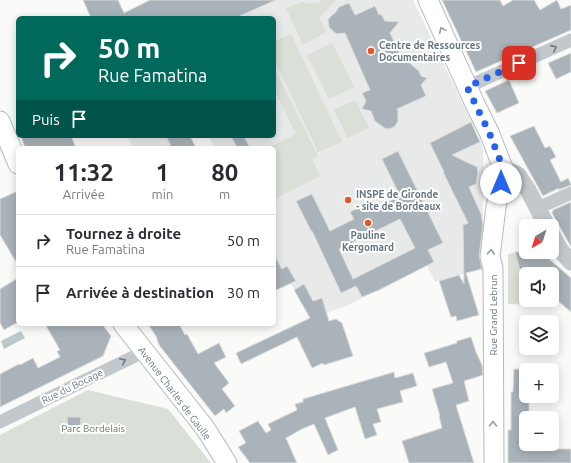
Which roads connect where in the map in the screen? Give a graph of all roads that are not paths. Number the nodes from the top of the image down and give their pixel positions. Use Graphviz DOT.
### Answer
graph roads {
  1 [pos="428,0"];
  2 [pos="571,40"];
  3 [pos="467,87"];
  4 [pos="0,121"];
  5 [pos="10,156"];
  6 [pos="503,168"];
  7 [pos="571,193"];
  8 [pos="538,208"];
  9 [pos="544,219"];
  10 [pos="559,247"];
  11 [pos="571,262"];
  12 [pos="125,326"];
  13 [pos="143,350"];
  14 [pos="0,422"];
  15 [pos="227,463"];
  16 [pos="494,463"];
  3 -- 1 [label="main road, one-way"];
  3 -- 2 [label="street, one-way"];
  3 -- 6 [label="main road"];
  4 -- 5 [label="main road"];
  6 -- 8 [label="street"];
  16 -- 6 [label="main road, Rue Grand Lebrun, one-way"];
  7 -- 8 [label="street"];
  8 -- 9 [label="street"];
  10 -- 11 [label="street"];
  12 -- 13 [label="main road, Avenue Charles de Gaulle"];
  14 -- 13 [label="street, Rue du Bocage, one-way"];
  13 -- 15 [label="main road, Avenue Charles de Gaulle"];
}
